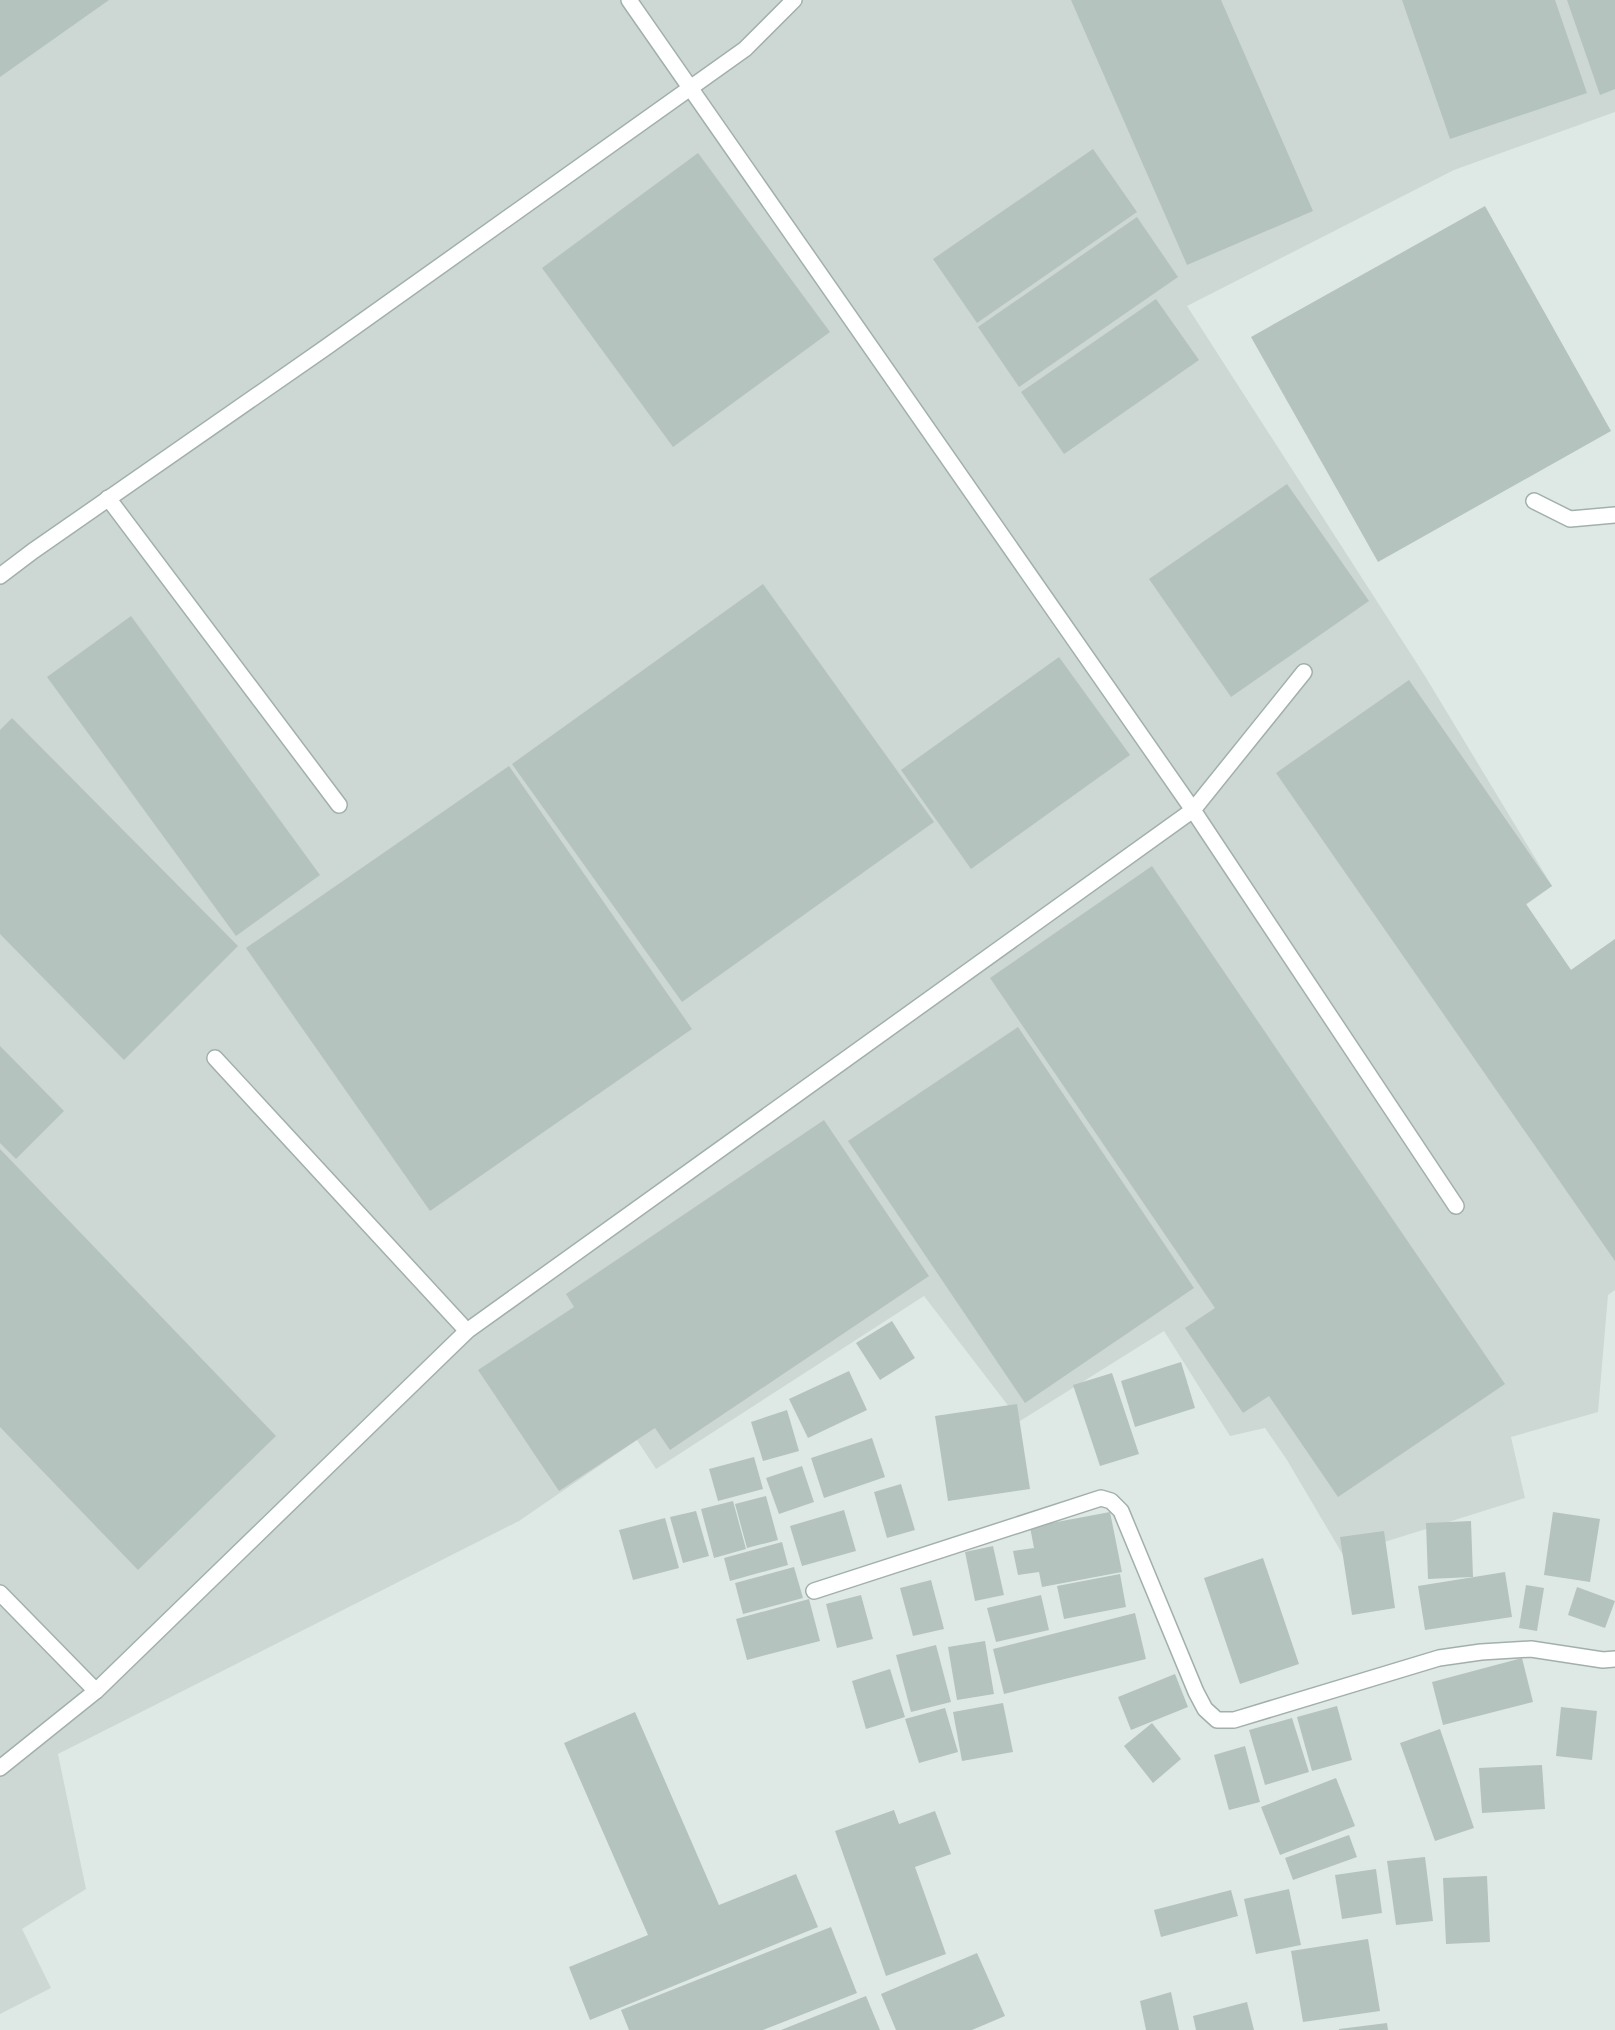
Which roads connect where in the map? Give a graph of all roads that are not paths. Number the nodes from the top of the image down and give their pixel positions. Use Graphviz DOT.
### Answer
graph roads {
  1 [pos="628,0"];
  2 [pos="794,0"];
  3 [pos="691,88"];
  4 [pos="108,498"];
  5 [pos="1534,501"];
  6 [pos="1615,515"];
  7 [pos="0,576"];
  8 [pos="1304,672"];
  9 [pos="339,804"];
  10 [pos="1192,810"];
  11 [pos="215,1058"];
  12 [pos="1456,1206"];
  13 [pos="467,1330"];
  14 [pos="814,1590"];
  15 [pos="0,1593"];
  16 [pos="1615,1659"];
  17 [pos="96,1691"];
  18 [pos="0,1768"];
  1 -- 3 [label="street"];
  2 -- 3 [label="street"];
  3 -- 4 [label="street"];
  3 -- 10 [label="street"];
  4 -- 7 [label="street"];
  4 -- 9 [label="street"];
  5 -- 6 [label="street"];
  8 -- 10 [label="street"];
  10 -- 12 [label="street"];
  10 -- 13 [label="street"];
  11 -- 13 [label="street"];
  13 -- 17 [label="street"];
  14 -- 16 [label="street"];
  15 -- 17 [label="street"];
  17 -- 18 [label="street"];
}
